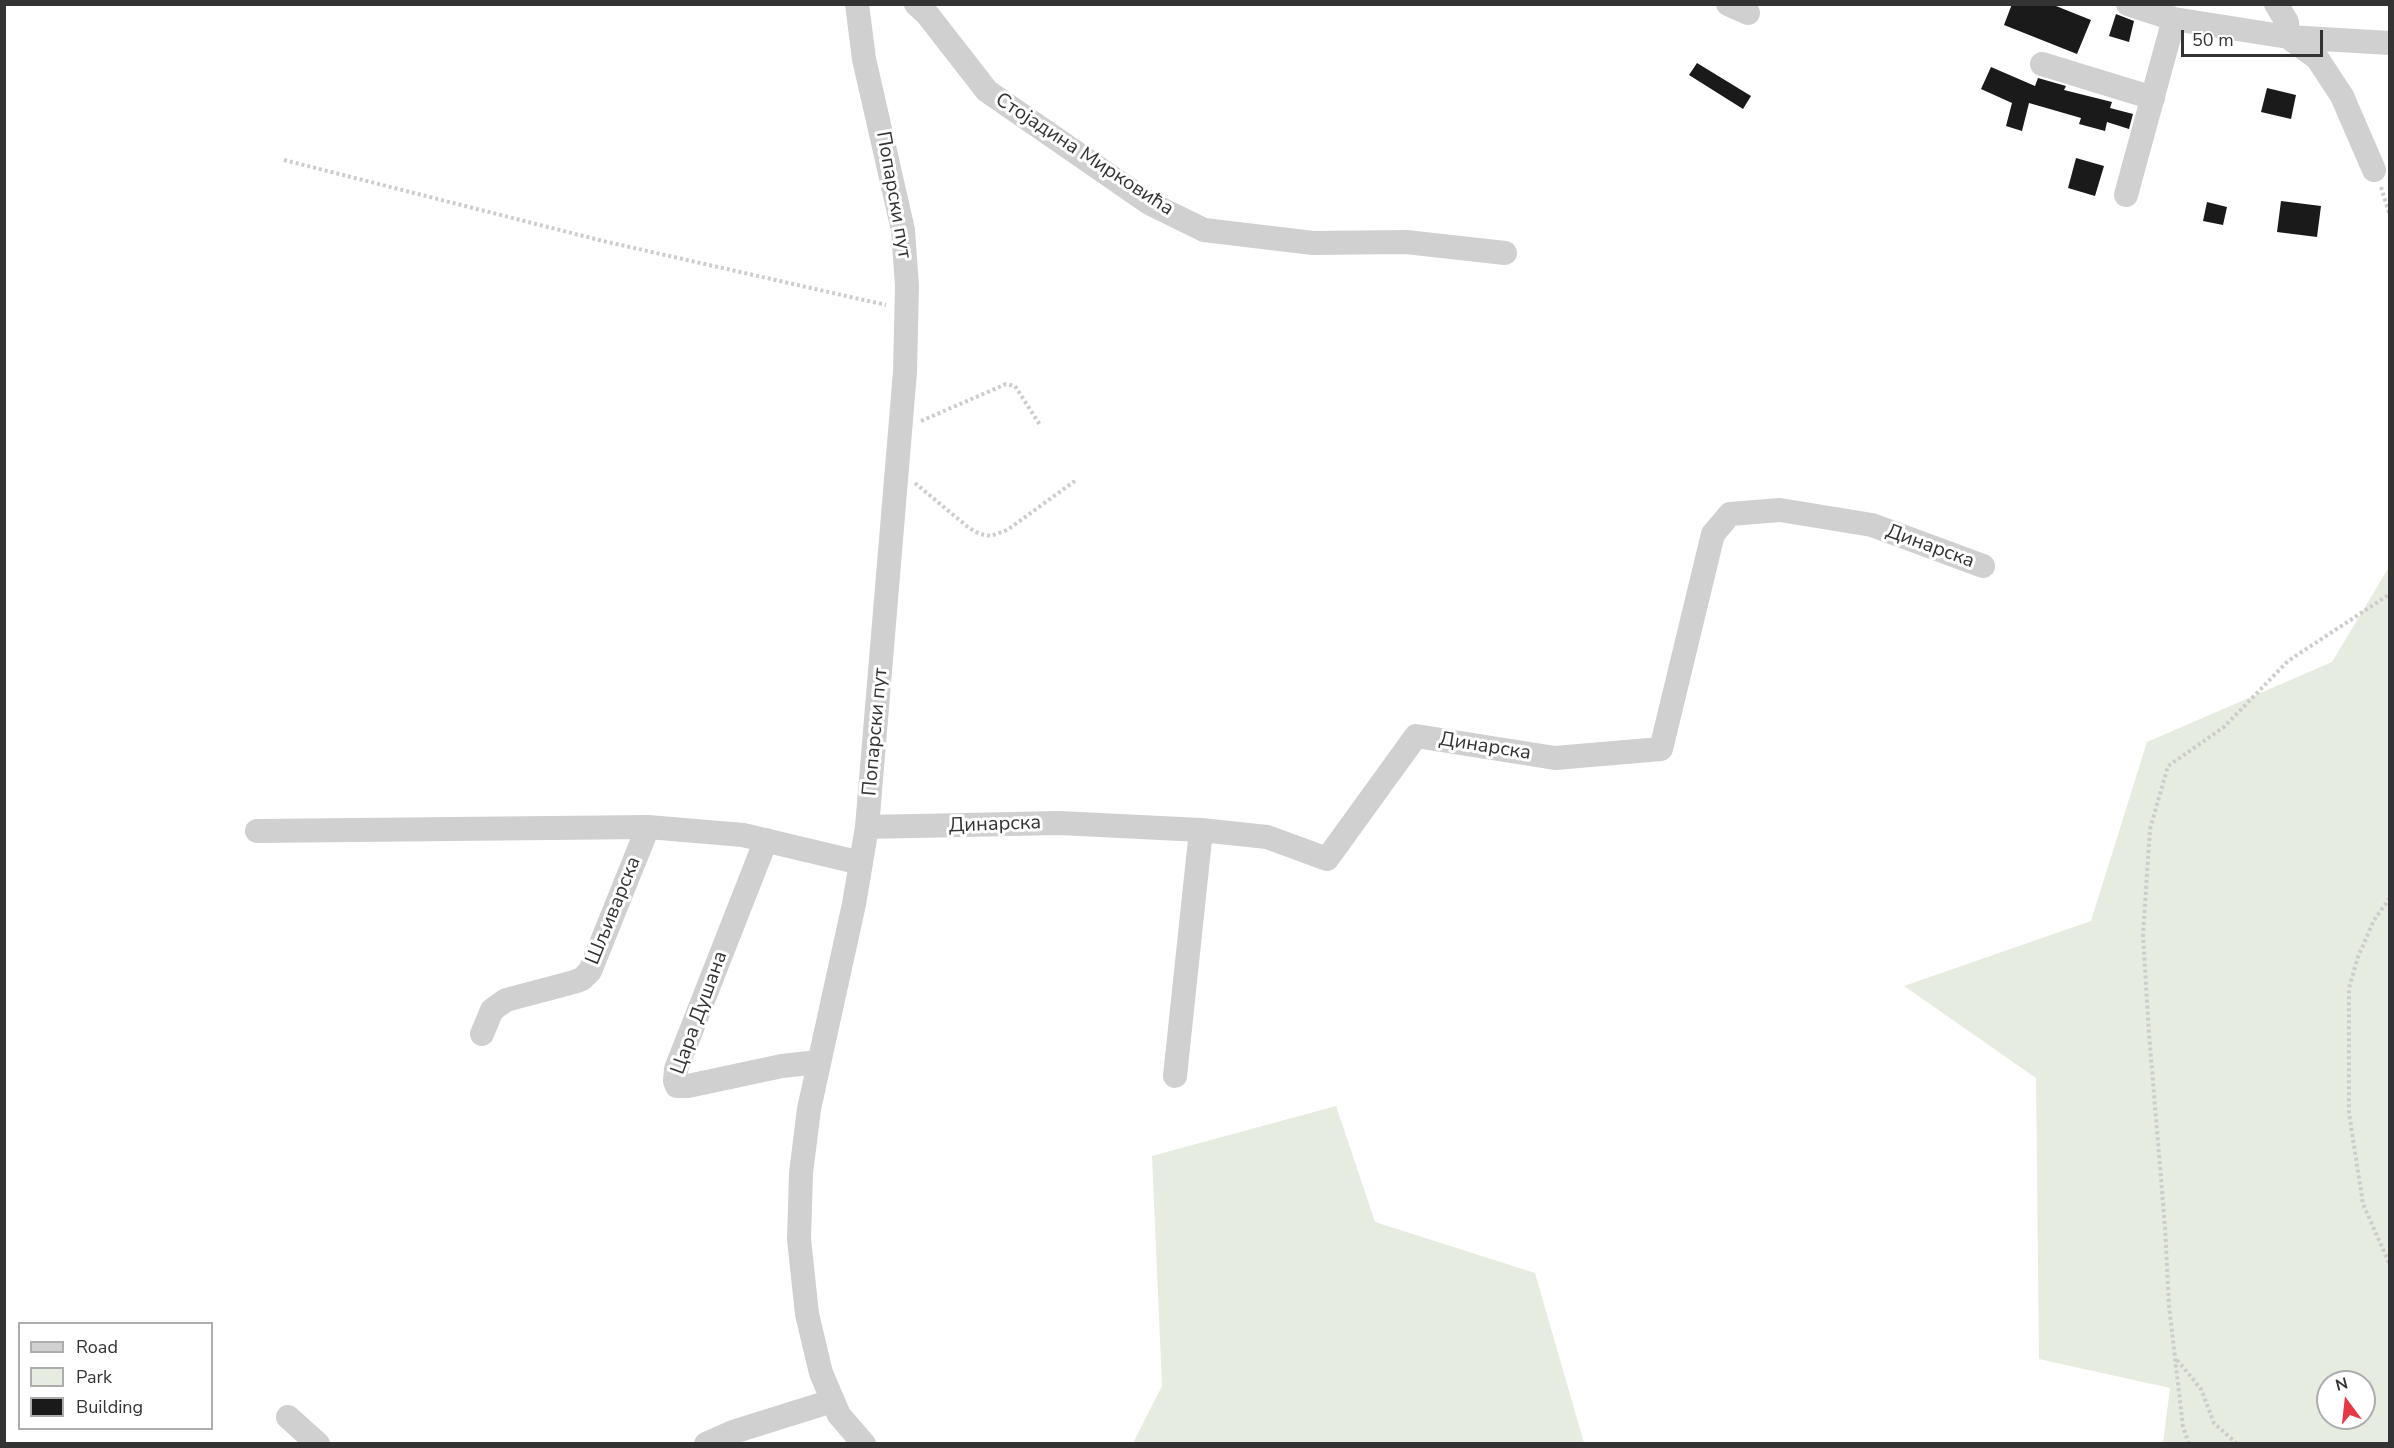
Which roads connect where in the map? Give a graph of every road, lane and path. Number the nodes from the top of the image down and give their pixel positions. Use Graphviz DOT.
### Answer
graph roads {
  1 [pos="857,4"];
  2 [pos="916,4"];
  3 [pos="2128,4"];
  4 [pos="2276,4"];
  5 [pos="2174,20"];
  6 [pos="2289,37"];
  7 [pos="2390,42"];
  8 [pos="2042,64"];
  9 [pos="2152,98"];
  10 [pos="284,160"];
  11 [pos="2374,170"];
  12 [pos="2126,195"];
  13 [pos="2390,216"];
  14 [pos="1505,253"];
  15 [pos="907,310"];
  16 [pos="1040,425"];
  17 [pos="901,430"];
  18 [pos="898,470"];
  19 [pos="1075,481"];
  20 [pos="1983,566"];
  21 [pos="2390,594"];
  22 [pos="867,827"];
  23 [pos="648,828"];
  24 [pos="1201,830"];
  25 [pos="257,831"];
  26 [pos="766,840"];
  27 [pos="861,863"];
  28 [pos="2390,898"];
  29 [pos="482,1034"];
  30 [pos="818,1062"];
  31 [pos="1175,1076"];
  32 [pos="2390,1265"];
  33 [pos="2176,1359"];
  34 [pos="832,1401"];
  35 [pos="288,1417"];
  36 [pos="318,1443"];
  37 [pos="706,1443"];
  38 [pos="864,1443"];
  39 [pos="2190,1443"];
  40 [pos="2237,1443"];
  1 -- 15 [label="street, Попарски пут"];
  2 -- 14 [label="street, Стојадина Мирковића"];
  3 -- 5 [label="street"];
  4 -- 6 [label="street"];
  5 -- 6 [label="street"];
  5 -- 9 [label="street"];
  6 -- 7 [label="street"];
  6 -- 11 [label="street"];
  8 -- 9 [label="street"];
  9 -- 12 [label="street"];
  10 -- 15 [label="path"];
  11 -- 13 [label="path"];
  15 -- 17 [label="street, Попарски пут"];
  16 -- 17 [label="path"];
  17 -- 18 [label="street, Попарски пут"];
  18 -- 19 [label="path"];
  18 -- 22 [label="street, Попарски пут"];
  20 -- 24 [label="street, Динарска"];
  21 -- 33 [label="path"];
  22 -- 24 [label="street, Динарска"];
  22 -- 27 [label="street, Попарски пут"];
  23 -- 25 [label="street"];
  23 -- 26 [label="street"];
  23 -- 29 [label="street, Шљиварска"];
  24 -- 31 [label="street"];
  26 -- 27 [label="street"];
  26 -- 30 [label="street, Цара Душана"];
  27 -- 30 [label="street, Попарски пут"];
  28 -- 32 [label="path"];
  30 -- 34 [label="street, Попарски пут"];
  33 -- 39 [label="path"];
  33 -- 40 [label="path"];
  34 -- 37 [label="street"];
  34 -- 38 [label="street, Попарски пут"];
  35 -- 36 [label="street"];
}
